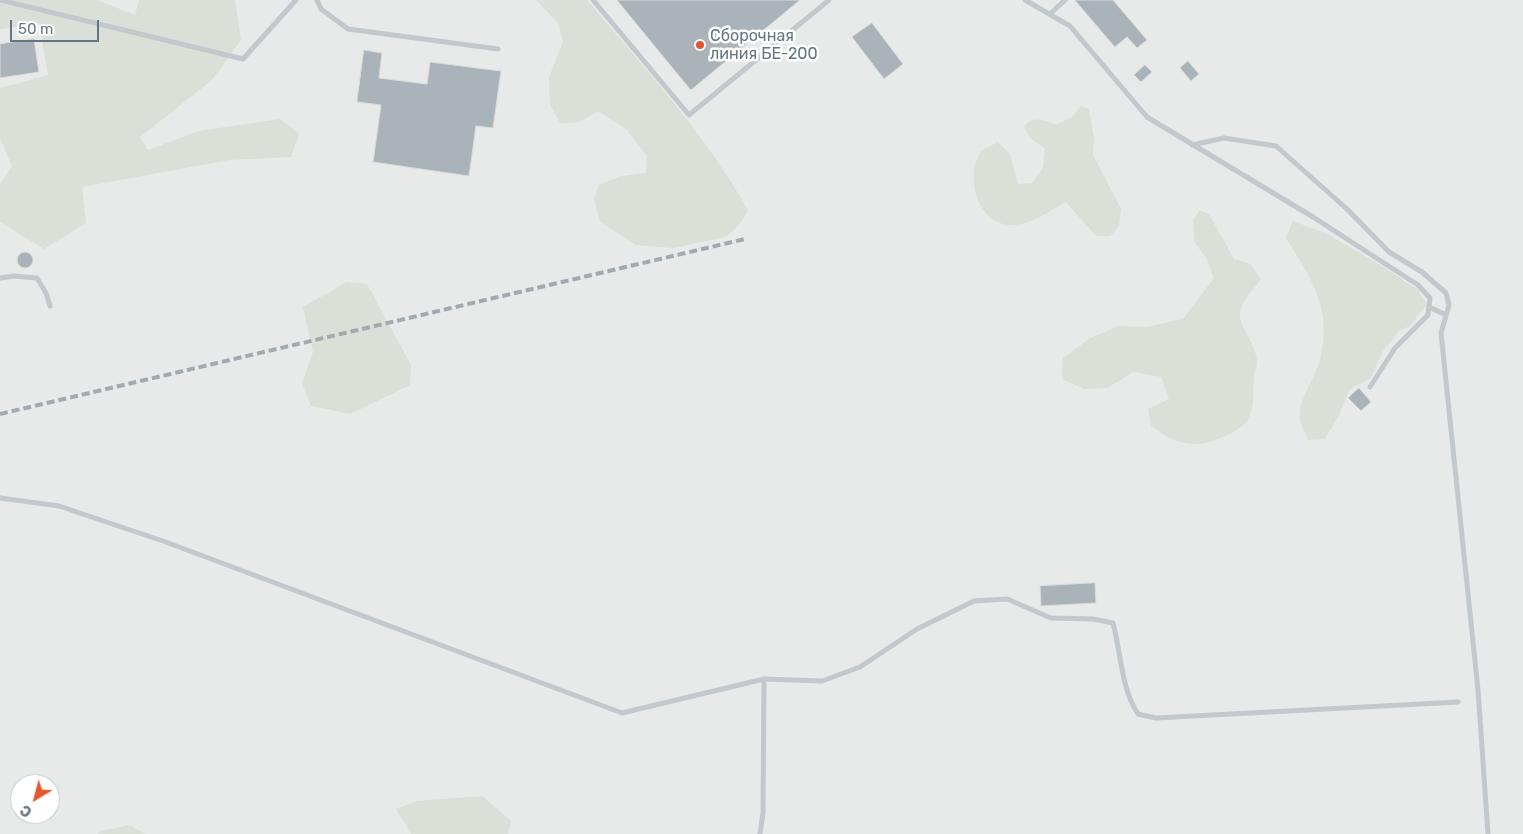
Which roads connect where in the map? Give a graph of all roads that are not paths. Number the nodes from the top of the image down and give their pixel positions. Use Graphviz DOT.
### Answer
graph roads {
  1 [pos="0,0"];
  2 [pos="296,0"];
  3 [pos="317,0"];
  4 [pos="594,0"];
  5 [pos="829,0"];
  6 [pos="1025,0"];
  7 [pos="1065,0"];
  8 [pos="1050,14"];
  9 [pos="498,49"];
  10 [pos="1192,145"];
  11 [pos="0,278"];
  12 [pos="50,306"];
  13 [pos="1429,307"];
  14 [pos="1446,316"];
  15 [pos="1370,387"];
  16 [pos="0,498"];
  17 [pos="764,679"];
  18 [pos="1458,702"];
  19 [pos="760,834"];
  20 [pos="1488,834"];
  1 -- 2 [label="lane"];
  3 -- 9 [label="lane"];
  4 -- 5 [label="lane"];
  6 -- 8 [label="lane"];
  7 -- 8 [label="lane"];
  8 -- 10 [label="lane"];
  10 -- 13 [label="lane"];
  10 -- 14 [label="lane"];
  11 -- 12 [label="lane"];
  13 -- 14 [label="lane"];
  13 -- 15 [label="lane"];
  14 -- 20 [label="lane"];
  16 -- 17 [label="lane"];
  17 -- 18 [label="lane"];
  17 -- 19 [label="lane"];
}
